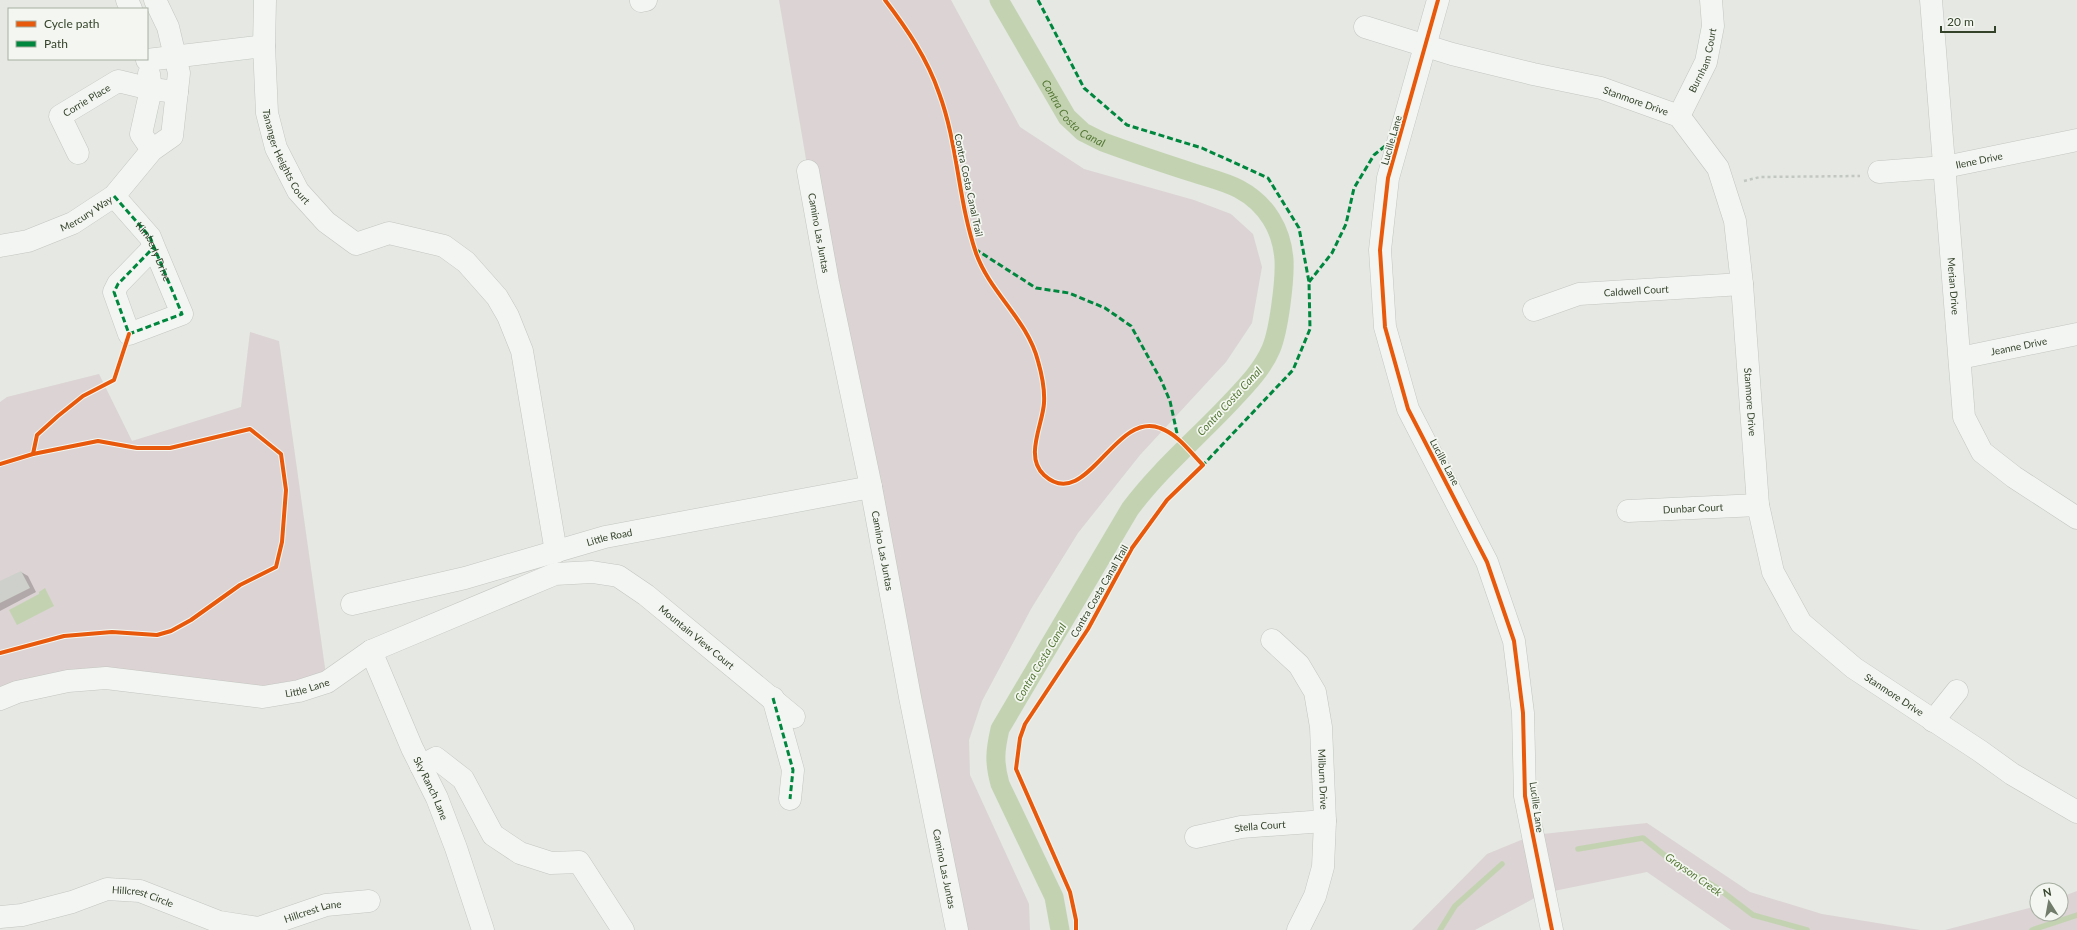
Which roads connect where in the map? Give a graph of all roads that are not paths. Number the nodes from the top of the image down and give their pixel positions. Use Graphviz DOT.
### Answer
graph roads {
  1 [pos="155,0"];
  2 [pos="265,0"];
  3 [pos="1438,0"];
  4 [pos="1711,0"];
  5 [pos="1931,0"];
  6 [pos="1365,27"];
  7 [pos="1426,45"];
  8 [pos="264,46"];
  9 [pos="174,55"];
  10 [pos="148,59"];
  11 [pos="147,60"];
  12 [pos="151,89"];
  13 [pos="177,92"];
  14 [pos="1679,116"];
  15 [pos="2077,140"];
  16 [pos="152,150"];
  17 [pos="78,153"];
  18 [pos="1945,167"];
  19 [pos="808,171"];
  20 [pos="1879,172"];
  21 [pos="114,196"];
  22 [pos="0,246"];
  23 [pos="154,247"];
  24 [pos="1742,284"];
  25 [pos="1534,310"];
  26 [pos="2077,334"];
  27 [pos="1960,358"];
  28 [pos="871,487"];
  29 [pos="1758,505"];
  30 [pos="1628,512"];
  31 [pos="2077,518"];
  32 [pos="556,552"];
  33 [pos="592,572"];
  34 [pos="352,604"];
  35 [pos="1272,640"];
  36 [pos="371,651"];
  37 [pos="1957,691"];
  38 [pos="773,698"];
  39 [pos="0,699"];
  40 [pos="794,718"];
  41 [pos="1933,721"];
  42 [pos="421,766"];
  43 [pos="790,798"];
  44 [pos="2077,812"];
  45 [pos="1325,821"];
  46 [pos="1196,837"];
  47 [pos="369,901"];
  48 [pos="0,917"];
  49 [pos="259,929"];
  50 [pos="483,930"];
  51 [pos="623,930"];
  52 [pos="957,930"];
  53 [pos="1298,930"];
  54 [pos="1552,930"];
  1 -- 9 [label="street, Mercury Way"];
  2 -- 8 [label="street, Tananger Heights Court"];
  3 -- 7 [label="street, Lucille Lane"];
  4 -- 14 [label="street, Burnham Court"];
  5 -- 18 [label="street, Merian Drive"];
  6 -- 7 [label="street, Stanmore Drive"];
  7 -- 14 [label="street, Stanmore Drive"];
  7 -- 54 [label="street, Lucille Lane"];
  8 -- 9 [label="street"];
  8 -- 32 [label="street, Tananger Heights Court"];
  9 -- 10 [label="street"];
  9 -- 13 [label="street, Mercury Way"];
  11 -- 12 [label="street"];
  12 -- 13 [label="street, Corrie Place"];
  12 -- 16 [label="street"];
  12 -- 17 [label="street, Corrie Place"];
  13 -- 16 [label="street, Mercury Way"];
  14 -- 24 [label="street, Stanmore Drive"];
  15 -- 18 [label="street, Ilene Drive"];
  16 -- 21 [label="street, Mercury Way"];
  18 -- 20 [label="street, Ilene Drive"];
  18 -- 27 [label="street, Merian Drive"];
  19 -- 28 [label="street, Camino Las Juntas"];
  21 -- 22 [label="street, Mercury Way"];
  21 -- 23 [label="street, Kimberly Drive"];
  23 -- 23 [label="street, Kimberly Drive"];
  24 -- 25 [label="street, Caldwell Court"];
  24 -- 29 [label="street, Stanmore Drive"];
  26 -- 27 [label="street, Jeanne Drive"];
  27 -- 31 [label="street, Merian Drive"];
  28 -- 32 [label="street, Little Road"];
  28 -- 52 [label="street, Camino Las Juntas"];
  29 -- 30 [label="street, Dunbar Court"];
  29 -- 41 [label="street, Stanmore Drive"];
  32 -- 34 [label="street, Little Road"];
  33 -- 36 [label="street, Little Lane"];
  33 -- 38 [label="street, Mountain View Court"];
  35 -- 45 [label="street, Milburn Drive"];
  36 -- 39 [label="street, Little Lane"];
  36 -- 42 [label="street, Sky Ranch Lane"];
  37 -- 41 [label="street"];
  38 -- 40 [label="street, Mountain View Court"];
  38 -- 43 [label="street"];
  41 -- 44 [label="street, Stanmore Drive"];
  42 -- 50 [label="street, Sky Ranch Lane"];
  42 -- 51 [label="street"];
  45 -- 46 [label="street, Stella Court"];
  45 -- 53 [label="street, Milburn Drive"];
  47 -- 49 [label="street, Hillcrest Lane"];
  48 -- 49 [label="street, Hillcrest Circle"];
}
